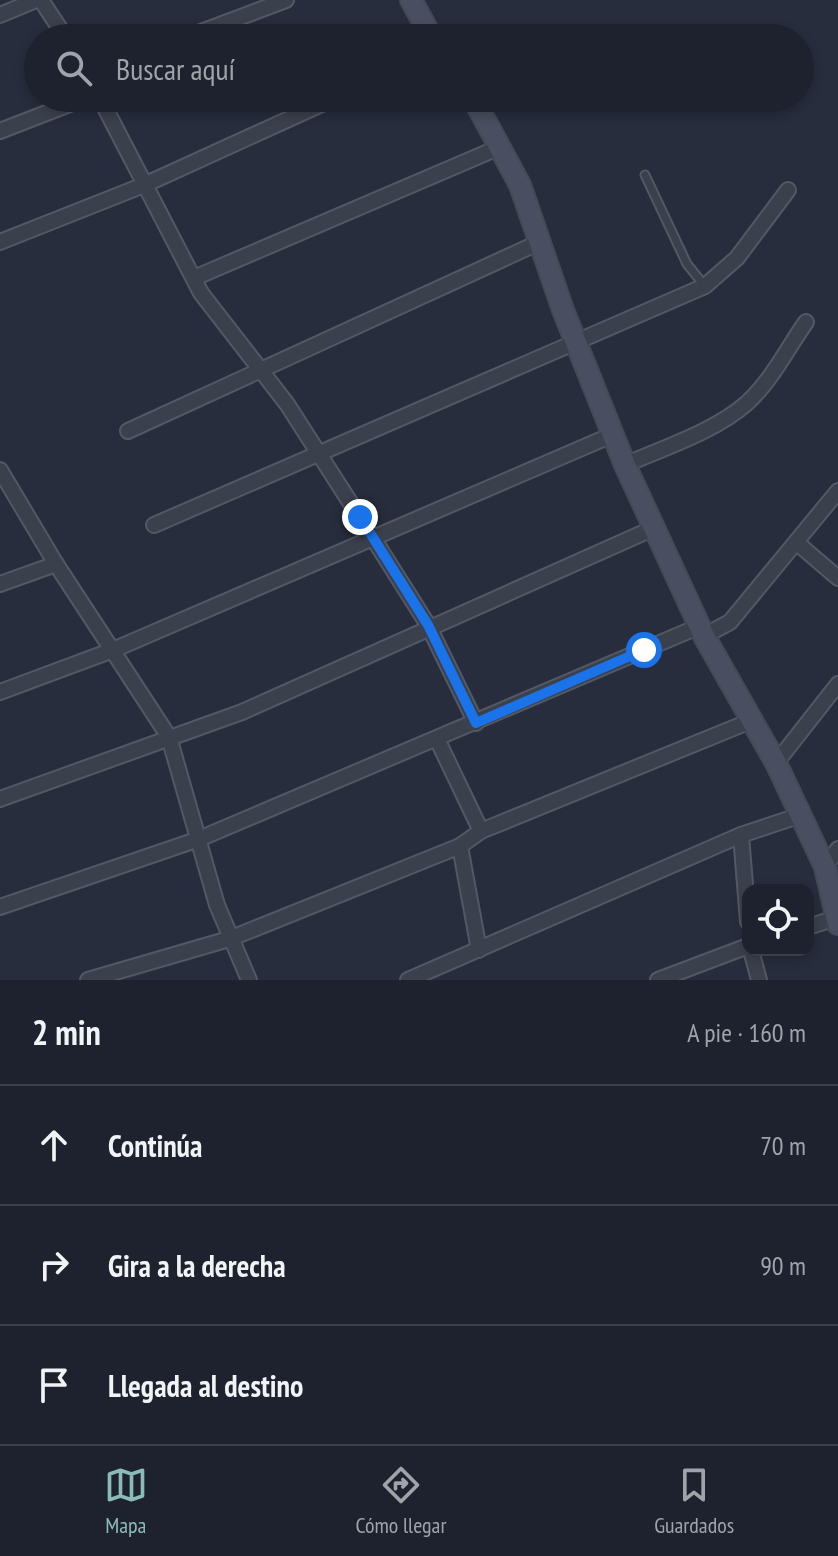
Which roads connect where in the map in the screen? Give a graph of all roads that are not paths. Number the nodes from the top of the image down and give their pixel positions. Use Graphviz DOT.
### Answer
graph roads {
  1 [pos="38,0"];
  2 [pos="286,0"];
  3 [pos="411,0"];
  4 [pos="0,15"];
  5 [pos="56,24"];
  6 [pos="222,24"];
  7 [pos="424,24"];
  8 [pos="49,112"];
  9 [pos="107,112"];
  10 [pos="304,112"];
  11 [pos="481,112"];
  12 [pos="0,131"];
  13 [pos="500,147"];
  14 [pos="645,175"];
  15 [pos="144,185"];
  16 [pos="788,190"];
  17 [pos="0,242"];
  18 [pos="540,242"];
  19 [pos="194,278"];
  20 [pos="705,286"];
  21 [pos="806,322"];
  22 [pos="577,343"];
  23 [pos="260,368"];
  24 [pos="128,431"];
  25 [pos="612,435"];
  26 [pos="319,454"];
  27 [pos="625,465"];
  28 [pos="1,472"];
  29 [pos="838,491"];
  30 [pos="154,525"];
  31 [pos="654,528"];
  32 [pos="373,538"];
  33 [pos="796,542"];
  34 [pos="56,564"];
  35 [pos="838,578"];
  36 [pos="0,584"];
  37 [pos="431,630"];
  38 [pos="702,631"];
  39 [pos="113,650"];
  40 [pos="838,684"];
  41 [pos="0,692"];
  42 [pos="753,720"];
  43 [pos="476,723"];
  44 [pos="169,737"];
  45 [pos="437,739"];
  46 [pos="776,763"];
  47 [pos="0,799"];
  48 [pos="801,815"];
  49 [pos="481,831"];
  50 [pos="741,835"];
  51 [pos="199,839"];
  52 [pos="460,846"];
  53 [pos="838,849"];
  54 [pos="825,867"];
  55 [pos="745,884"];
  56 [pos="0,907"];
  57 [pos="837,921"];
  58 [pos="814,926"];
  59 [pos="229,939"];
  60 [pos="479,950"];
  61 [pos="742,951"];
  62 [pos="752,956"];
  63 [pos="88,980"];
  64 [pos="249,980"];
  65 [pos="408,980"];
  66 [pos="658,980"];
  67 [pos="759,980"];
  1 -- 4 [label="street"];
  1 -- 5 [label="street"];
  2 -- 6 [label="street"];
  3 -- 7 [label="street"];
  8 -- 12 [label="street"];
  9 -- 15 [label="street"];
  10 -- 15 [label="street"];
  11 -- 13 [label="street"];
  13 -- 18 [label="street"];
  13 -- 19 [label="street"];
  14 -- 20 [label="lane"];
  15 -- 17 [label="street"];
  15 -- 19 [label="street"];
  16 -- 20 [label="street"];
  18 -- 22 [label="street"];
  18 -- 23 [label="street"];
  19 -- 23 [label="street"];
  20 -- 22 [label="street"];
  21 -- 27 [label="street"];
  22 -- 25 [label="street"];
  22 -- 26 [label="street"];
  23 -- 24 [label="street"];
  23 -- 26 [label="street"];
  25 -- 27 [label="street"];
  25 -- 32 [label="street"];
  26 -- 30 [label="street"];
  26 -- 32 [label="street"];
  27 -- 31 [label="street"];
  28 -- 34 [label="street"];
  29 -- 33 [label="street"];
  31 -- 37 [label="street"];
  31 -- 38 [label="street"];
  32 -- 37 [label="street"];
  32 -- 39 [label="street"];
  33 -- 35 [label="street"];
  33 -- 38 [label="street"];
  34 -- 36 [label="street"];
  34 -- 39 [label="street"];
  37 -- 43 [label="street"];
  37 -- 44 [label="street"];
  38 -- 42 [label="street"];
  38 -- 43 [label="street"];
  39 -- 41 [label="street"];
  39 -- 44 [label="street"];
  40 -- 46 [label="street"];
  42 -- 46 [label="street"];
  42 -- 49 [label="street"];
  43 -- 45 [label="street"];
  44 -- 47 [label="street"];
  44 -- 51 [label="street"];
  45 -- 49 [label="street"];
  45 -- 51 [label="street"];
  46 -- 48 [label="street"];
  48 -- 50 [label="street"];
  48 -- 54 [label="street"];
  49 -- 52 [label="street"];
  50 -- 55 [label="street"];
  50 -- 60 [label="street"];
  51 -- 56 [label="street"];
  51 -- 59 [label="street"];
  52 -- 59 [label="street"];
  52 -- 60 [label="street"];
  53 -- 54 [label="street"];
  54 -- 57 [label="street"];
  57 -- 58 [label="street"];
  59 -- 63 [label="street"];
  59 -- 64 [label="street"];
  60 -- 65 [label="street"];
  61 -- 66 [label="street"];
  62 -- 67 [label="street"];
}
